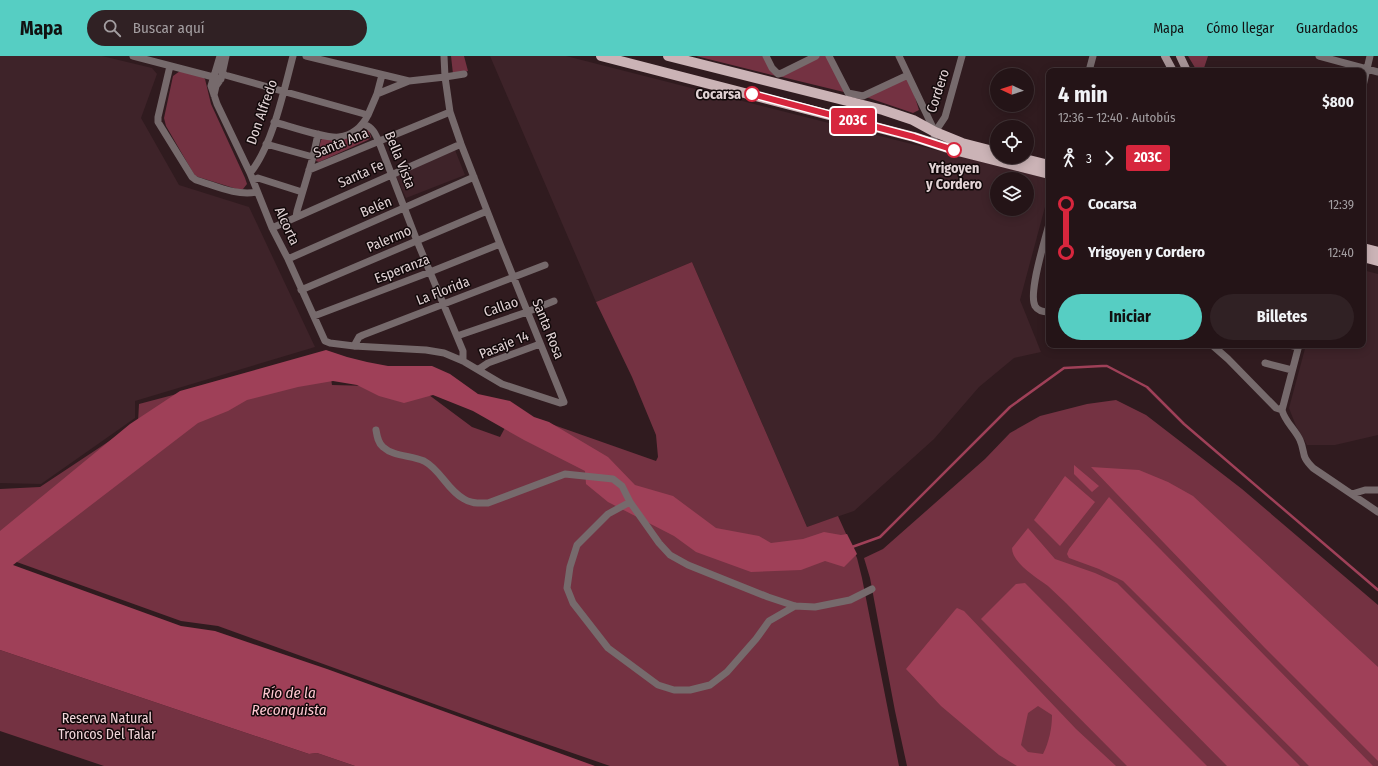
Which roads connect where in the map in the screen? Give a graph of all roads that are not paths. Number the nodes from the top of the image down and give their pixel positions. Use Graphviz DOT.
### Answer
graph roads {
  1 [pos="133,56"];
  2 [pos="220,56"];
  3 [pos="226,56"];
  4 [pos="293,56"];
  5 [pos="306,56"];
  6 [pos="444,56"];
  7 [pos="601,56"];
  8 [pos="668,56"];
  9 [pos="766,56"];
  10 [pos="816,56"];
  11 [pos="829,56"];
  12 [pos="899,56"];
  13 [pos="962,56"];
  14 [pos="1093,56"];
  15 [pos="1165,56"];
  16 [pos="1180,56"];
  17 [pos="1319,56"];
  18 [pos="1370,56"];
  19 [pos="163,60"];
  20 [pos="170,66"];
  21 [pos="1090,68"];
  22 [pos="1171,68"];
  23 [pos="1186,68"];
  24 [pos="1363,68"];
  25 [pos="1367,69"];
  26 [pos="1378,72"];
  27 [pos="1366,73"];
  28 [pos="464,74"];
  29 [pos="382,75"];
  30 [pos="908,75"];
  31 [pos="219,76"];
  32 [pos="445,77"];
  33 [pos="409,81"];
  34 [pos="780,84"];
  35 [pos="284,92"];
  36 [pos="377,94"];
  37 [pos="776,101"];
  38 [pos="450,112"];
  39 [pos="368,115"];
  40 [pos="274,122"];
  41 [pos="364,124"];
  42 [pos="935,132"];
  43 [pos="318,134"];
  44 [pos="379,142"];
  45 [pos="266,144"];
  46 [pos="461,144"];
  47 [pos="933,144"];
  48 [pos="990,150"];
  49 [pos="313,157"];
  50 [pos="1034,161"];
  51 [pos="1046,164"];
  52 [pos="309,170"];
  53 [pos="1046,173"];
  54 [pos="392,175"];
  55 [pos="251,177"];
  56 [pos="474,177"];
  57 [pos="257,192"];
  58 [pos="302,192"];
  59 [pos="405,208"];
  60 [pos="487,211"];
  61 [pos="296,217"];
  62 [pos="272,228"];
  63 [pos="417,241"];
  64 [pos="500,244"];
  65 [pos="1046,249"];
  66 [pos="1366,249"];
  67 [pos="1378,252"];
  68 [pos="1366,258"];
  69 [pos="288,259"];
  70 [pos="1378,261"];
  71 [pos="546,265"];
  72 [pos="430,272"];
  73 [pos="513,278"];
  74 [pos="301,290"];
  75 [pos="554,301"];
  76 [pos="444,305"];
  77 [pos="527,312"];
  78 [pos="1046,312"];
  79 [pos="314,316"];
  80 [pos="457,336"];
  81 [pos="540,344"];
  82 [pos="354,346"];
  83 [pos="1215,348"];
  84 [pos="1298,348"];
  85 [pos="463,361"];
  86 [pos="1265,363"];
  87 [pos="479,369"];
  88 [pos="1292,370"];
  89 [pos="1282,410"];
  90 [pos="376,430"];
  91 [pos="1378,490"];
  92 [pos="1352,494"];
  93 [pos="630,502"];
  94 [pos="1378,512"];
  95 [pos="872,589"];
  96 [pos="795,606"];
  1 -- 19 [label="street"];
  2 -- 31 [label="street, Alcorta"];
  3 -- 31 [label="street, Alcorta"];
  4 -- 35 [label="street, Don Alfredo"];
  5 -- 29 [label="street"];
  6 -- 32 [label="street, Santa Rosa"];
  7 -- 37 [label="main road"];
  8 -- 34 [label="main road"];
  9 -- 10 [label="street"];
  11 -- 30 [label="street"];
  12 -- 30 [label="street"];
  13 -- 42 [label="street, Cordero"];
  14 -- 21 [label="street"];
  15 -- 22 [label="main road"];
  16 -- 23 [label="main road"];
  17 -- 24 [label="street"];
  18 -- 25 [label="street"];
  19 -- 20 [label="street"];
  20 -- 31 [label="street"];
  20 -- 57 [label="street"];
  25 -- 26 [label="street"];
  25 -- 27 [label="street"];
  28 -- 32 [label="street"];
  29 -- 33 [label="street"];
  29 -- 36 [label="street, Bella Vista"];
  30 -- 42 [label="street"];
  31 -- 35 [label="street"];
  31 -- 55 [label="street, Alcorta"];
  32 -- 33 [label="street"];
  32 -- 38 [label="street, Santa Rosa"];
  33 -- 36 [label="street"];
  34 -- 37 [label="main road"];
  34 -- 42 [label="main road"];
  35 -- 39 [label="street"];
  35 -- 40 [label="street, Don Alfredo"];
  36 -- 39 [label="street, Bella Vista"];
  37 -- 47 [label="main road"];
  38 -- 44 [label="street, Santa Ana"];
  38 -- 46 [label="street, Santa Rosa"];
  39 -- 41 [label="street, Bella Vista"];
  40 -- 43 [label="street"];
  40 -- 45 [label="street, Don Alfredo"];
  41 -- 43 [label="street"];
  41 -- 44 [label="street, Bella Vista"];
  42 -- 47 [label="street"];
  42 -- 48 [label="main road"];
  43 -- 49 [label="street"];
  44 -- 52 [label="street, Santa Ana"];
  44 -- 54 [label="street, Bella Vista"];
  45 -- 49 [label="street"];
  45 -- 55 [label="street, Don Alfredo"];
  46 -- 54 [label="street, Santa Fe"];
  46 -- 56 [label="street, Santa Rosa"];
  47 -- 53 [label="main road"];
  49 -- 52 [label="street"];
  50 -- 51 [label="main road"];
  52 -- 58 [label="street"];
  54 -- 59 [label="street, Bella Vista"];
  54 -- 61 [label="street, Santa Fe"];
  55 -- 57 [label="street, Alcorta"];
  55 -- 58 [label="street"];
  56 -- 59 [label="street, Belén"];
  56 -- 60 [label="street, Santa Rosa"];
  57 -- 62 [label="street, Alcorta"];
  58 -- 61 [label="street"];
  59 -- 63 [label="street, Bella Vista"];
  59 -- 69 [label="street, Belén"];
  60 -- 63 [label="street, Palermo"];
  60 -- 64 [label="street, Santa Rosa"];
  61 -- 62 [label="street, Santa Fe"];
  62 -- 69 [label="street, Alcorta"];
  63 -- 72 [label="street, Bella Vista"];
  63 -- 74 [label="street, Palermo"];
  64 -- 72 [label="street, Esperanza"];
  64 -- 73 [label="street, Santa Rosa"];
  65 -- 78 [label="street"];
  66 -- 67 [label="main road"];
  68 -- 70 [label="main road"];
  69 -- 74 [label="street, Alcorta"];
  71 -- 73 [label="street, La Florida"];
  72 -- 76 [label="street, Bella Vista"];
  72 -- 79 [label="street, Esperanza"];
  73 -- 76 [label="street, La Florida"];
  73 -- 77 [label="street, Santa Rosa"];
  74 -- 79 [label="street, Alcorta"];
  75 -- 77 [label="street, Callao"];
  76 -- 80 [label="street, Bella Vista"];
  76 -- 82 [label="street, La Florida"];
  77 -- 80 [label="street, Callao"];
  77 -- 81 [label="street, Santa Rosa"];
  79 -- 82 [label="street, Alcorta"];
  80 -- 85 [label="street, Bella Vista"];
  81 -- 87 [label="street, Pasaje 14"];
  81 -- 87 [label="street, Santa Rosa"];
  82 -- 85 [label="street, Santa Rosa"];
  83 -- 89 [label="street"];
  84 -- 88 [label="street"];
  85 -- 87 [label="street, Santa Rosa"];
  86 -- 88 [label="street"];
  88 -- 89 [label="street"];
  89 -- 92 [label="street"];
  90 -- 93 [label="street"];
  91 -- 92 [label="street"];
  92 -- 94 [label="street"];
  93 -- 96 [label="street"];
  93 -- 96 [label="street"];
  95 -- 96 [label="street"];
}
